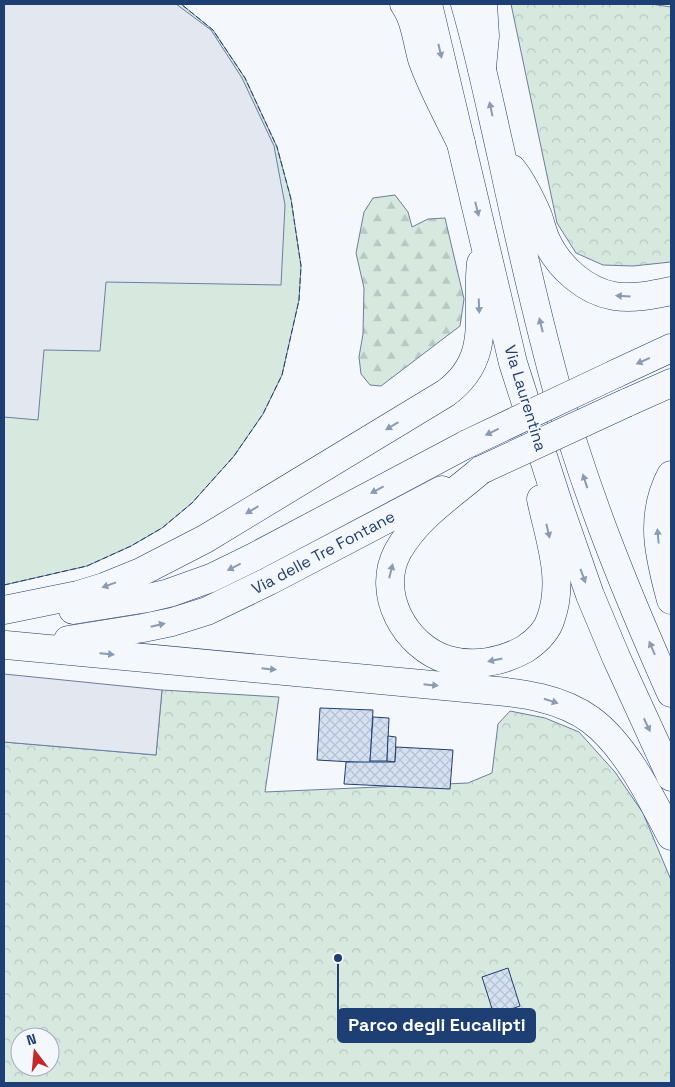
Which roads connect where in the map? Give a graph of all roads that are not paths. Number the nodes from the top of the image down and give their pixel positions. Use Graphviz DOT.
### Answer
graph roads {
  1 [pos="404,4"];
  2 [pos="428,4"];
  3 [pos="465,4"];
  4 [pos="483,4"];
  5 [pos="482,68"];
  6 [pos="461,143"];
  7 [pos="501,156"];
  8 [pos="484,240"];
  9 [pos="671,291"];
  10 [pos="671,348"];
  11 [pos="513,363"];
  12 [pos="671,383"];
  13 [pos="481,470"];
  14 [pos="671,475"];
  15 [pos="671,600"];
  16 [pos="4,611"];
  17 [pos="5,645"];
  18 [pos="671,693"];
  19 [pos="671,777"];
  20 [pos="671,836"];
  1 -- 6 [label="main road"];
  2 -- 6 [label="main road, Via Laurentina, one-way"];
  3 -- 5 [label="main road, Via Laurentina"];
  4 -- 5 [label="main road"];
  7 -- 5 [label="main road, Via Laurentina, one-way"];
  6 -- 8 [label="main road, Via Laurentina, one-way"];
  9 -- 7 [label="main road, one-way"];
  18 -- 7 [label="main road, Via Laurentina, one-way"];
  8 -- 11 [label="main road, Via Laurentina"];
  8 -- 16 [label="main road, one-way"];
  10 -- 16 [label="main road, Via delle Tre Fontane, one-way, bridge"];
  11 -- 13 [label="main road, one-way"];
  11 -- 19 [label="main road, Via Laurentina, one-way"];
  12 -- 13 [label="main road, Via delle Tre Fontane, bridge"];
  17 -- 13 [label="main road, Via delle Tre Fontane, one-way"];
  15 -- 14 [label="main road, one-way"];
  17 -- 20 [label="main road, one-way"];
}
